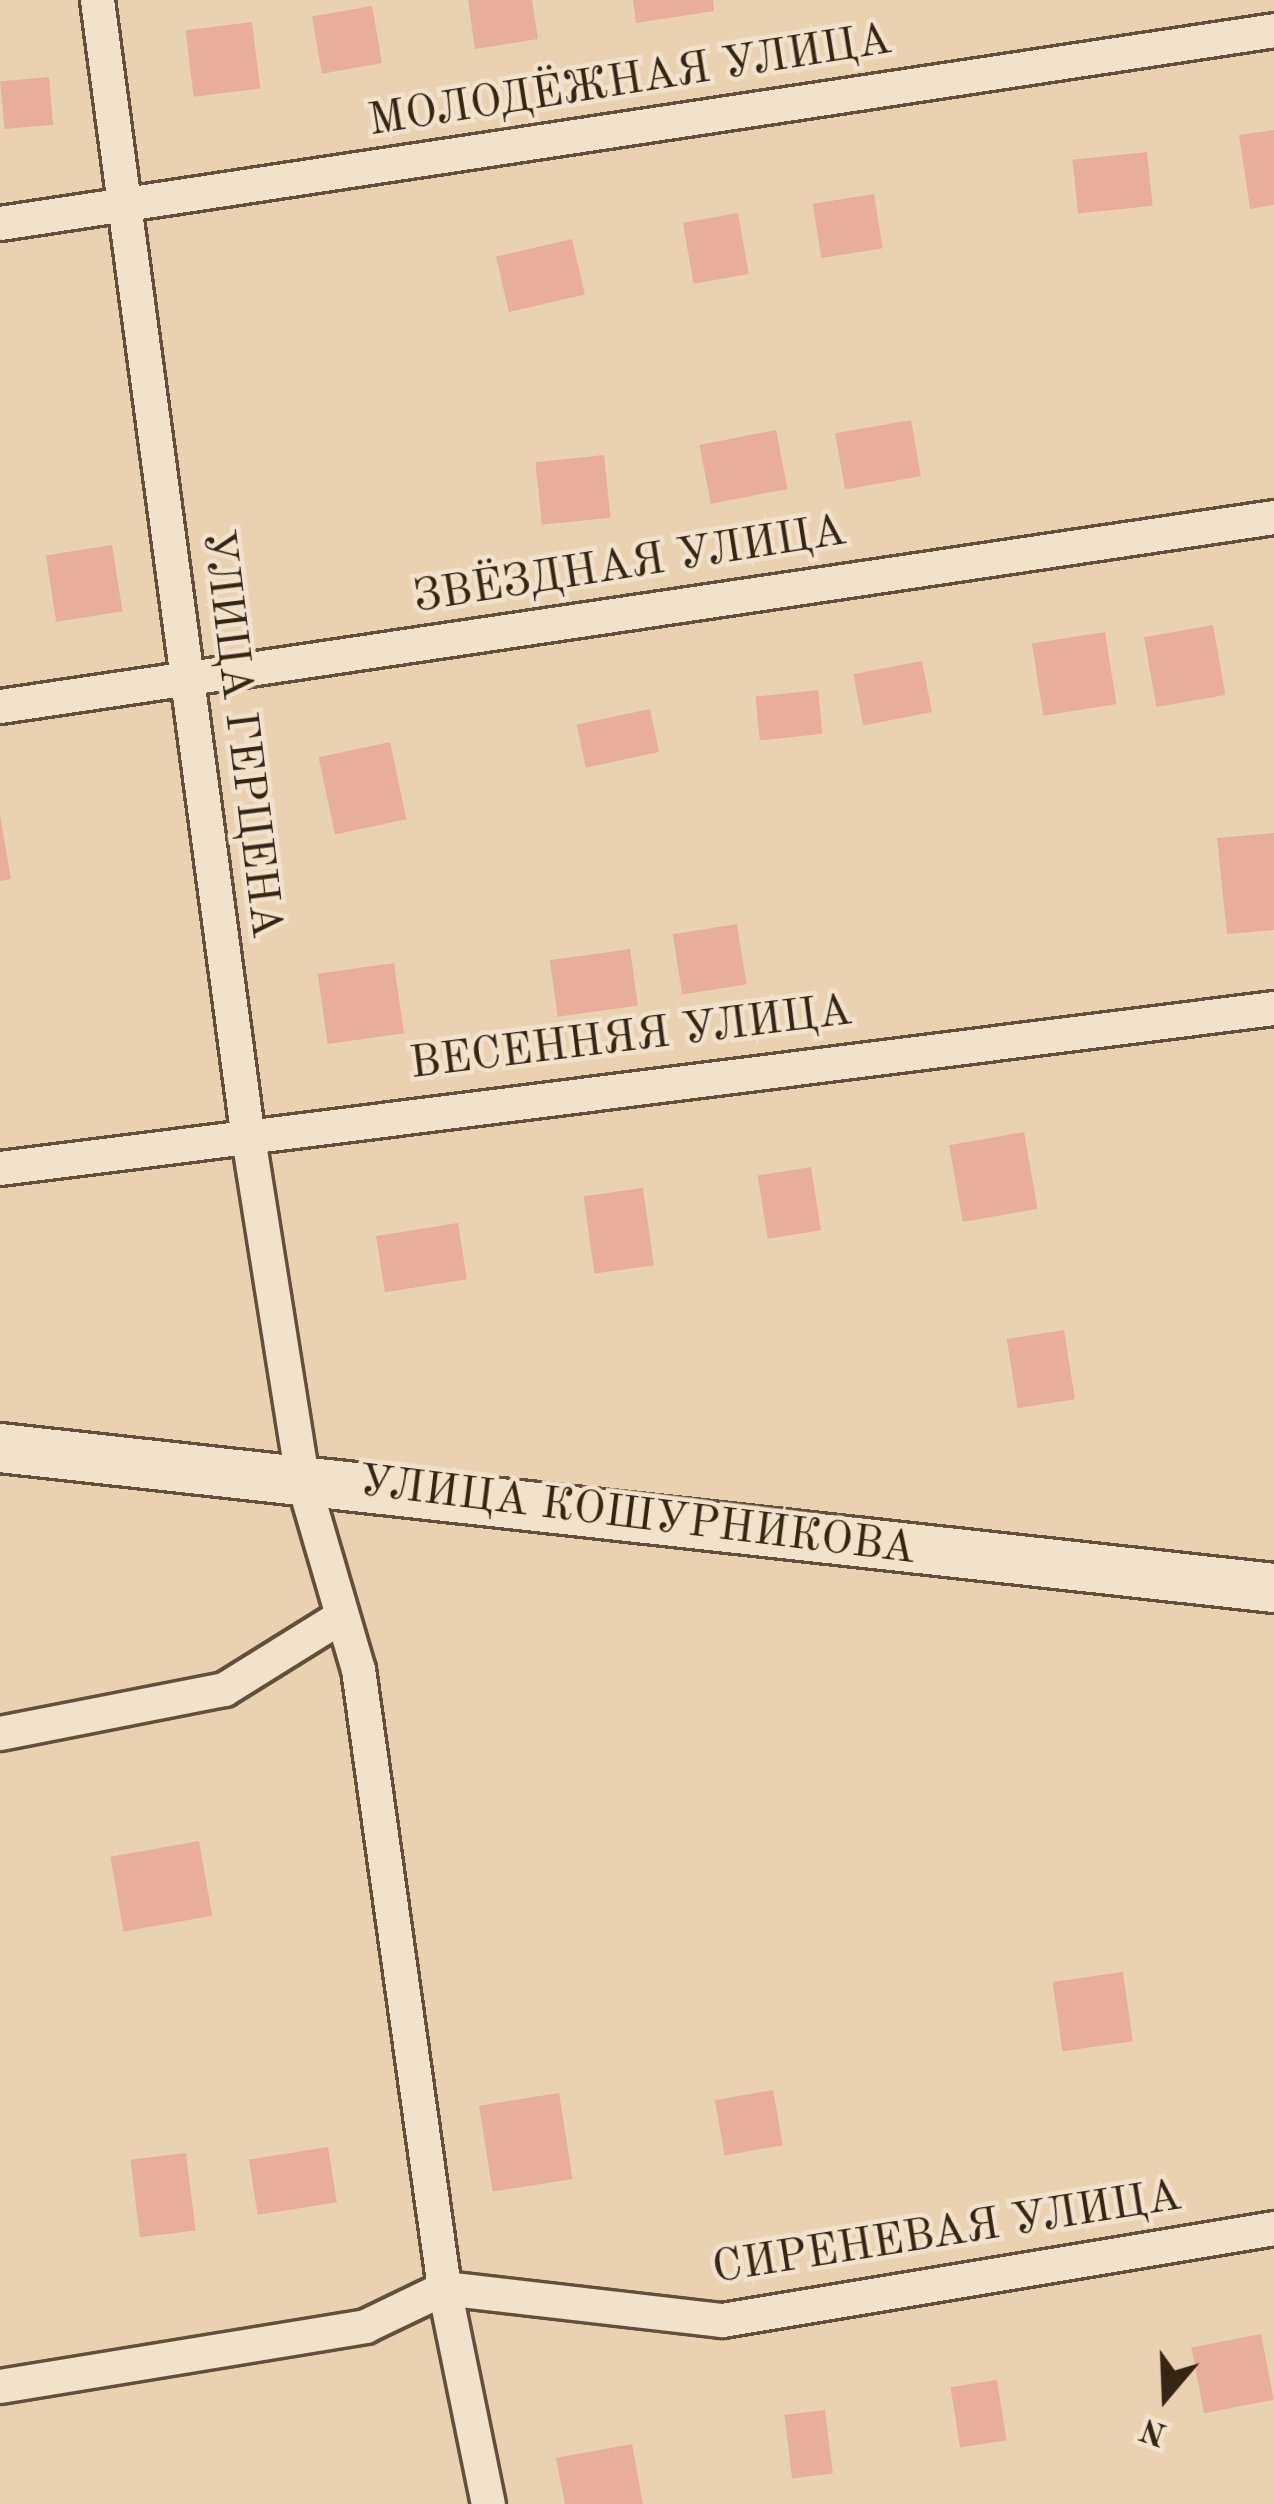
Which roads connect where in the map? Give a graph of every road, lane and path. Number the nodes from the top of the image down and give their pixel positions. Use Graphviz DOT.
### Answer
graph roads {
  1 [pos="97,0"];
  2 [pos="1274,30"];
  3 [pos="126,204"];
  4 [pos="0,223"];
  5 [pos="1274,517"];
  6 [pos="187,678"];
  7 [pos="0,706"];
  8 [pos="1274,1008"];
  9 [pos="247,1131"];
  10 [pos="0,1168"];
  11 [pos="0,1448"];
  12 [pos="302,1478"];
  13 [pos="1274,1588"];
  14 [pos="338,1618"];
  15 [pos="0,1732"];
  16 [pos="1274,2228"];
  17 [pos="445,2288"];
  18 [pos="0,2386"];
  19 [pos="488,2504"];
  1 -- 3 [label="street, УЛИЦА ГЕРЦЕНА"];
  2 -- 3 [label="street, МОЛОДЁЖНАЯ УЛИЦА"];
  3 -- 4 [label="street, МОЛОДЁЖНАЯ УЛИЦА"];
  3 -- 6 [label="street, УЛИЦА ГЕРЦЕНА"];
  5 -- 6 [label="street, ЗВЁЗДНАЯ УЛИЦА"];
  6 -- 7 [label="street, ЗВЁЗДНАЯ УЛИЦА"];
  6 -- 9 [label="street, УЛИЦА ГЕРЦЕНА"];
  8 -- 9 [label="street, ВЕСЕННЯЯ УЛИЦА"];
  9 -- 10 [label="street, ВЕСЕННЯЯ УЛИЦА"];
  9 -- 12 [label="street, УЛИЦА ГЕРЦЕНА"];
  11 -- 12 [label="main road, УЛИЦА КОШУРНИКОВА"];
  12 -- 13 [label="main road, УЛИЦА КОШУРНИКОВА"];
  12 -- 14 [label="street, УЛИЦА ГЕРЦЕНА"];
  14 -- 15 [label="street"];
  14 -- 17 [label="street, УЛИЦА ГЕРЦЕНА"];
  16 -- 17 [label="street, СИРЕНЕВАЯ УЛИЦА"];
  17 -- 18 [label="street"];
  17 -- 19 [label="street, УЛИЦА ГЕРЦЕНА"];
}
